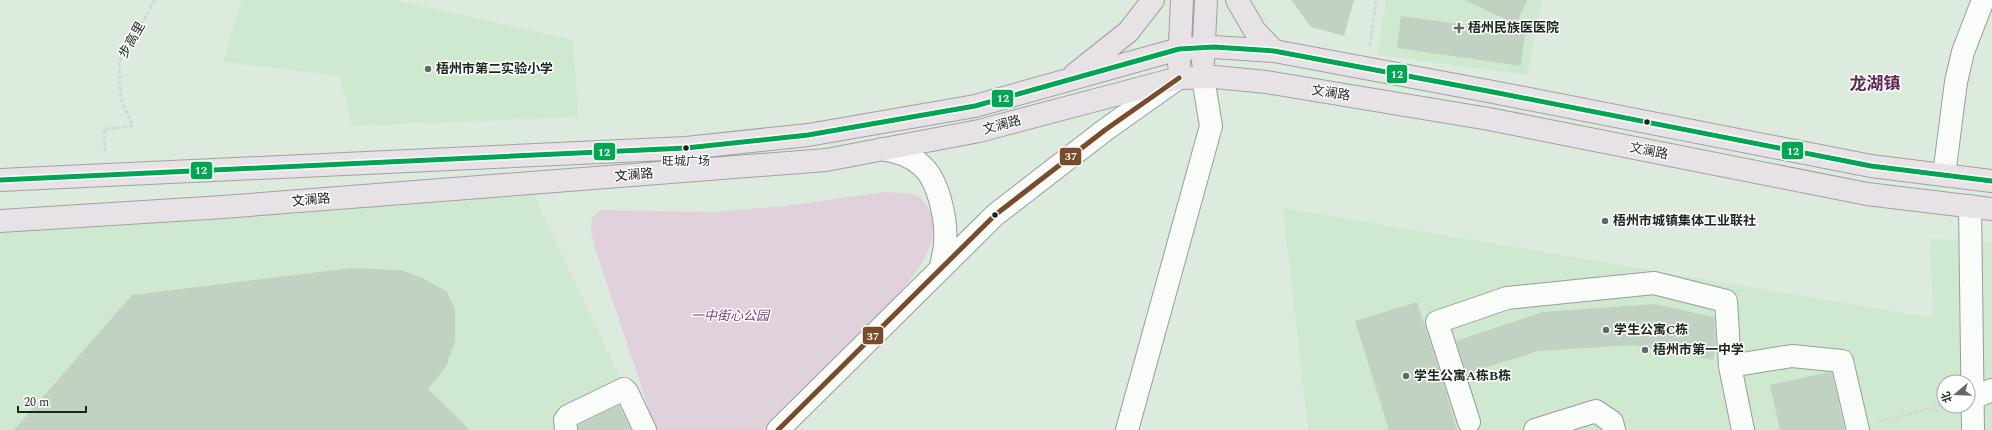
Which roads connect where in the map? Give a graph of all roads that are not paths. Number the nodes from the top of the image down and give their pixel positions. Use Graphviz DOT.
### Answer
graph roads {
  1 [pos="1153,0"];
  2 [pos="1182,0"];
  3 [pos="1206,0"];
  4 [pos="1237,0"];
  5 [pos="1983,0"];
  6 [pos="1204,48"];
  7 [pos="1179,49"];
  8 [pos="1274,51"];
  9 [pos="1179,78"];
  10 [pos="1202,78"];
  11 [pos="1064,82"];
  12 [pos="882,149"];
  13 [pos="1944,175"];
  14 [pos="0,180"];
  15 [pos="1992,181"];
  16 [pos="1970,206"];
  17 [pos="1992,209"];
  18 [pos="0,221"];
  19 [pos="941,267"];
  20 [pos="1730,366"];
  21 [pos="1982,394"];
  22 [pos="1470,422"];
  23 [pos="1857,429"];
  24 [pos="566,430"];
  25 [pos="645,430"];
  26 [pos="778,430"];
  27 [pos="1127,430"];
  28 [pos="1535,430"];
  29 [pos="1614,430"];
  30 [pos="1743,430"];
  31 [pos="1973,430"];
  1 -- 11 [label="main road"];
  2 -- 7 [label="main road"];
  3 -- 6 [label="main road"];
  4 -- 8 [label="main road"];
  5 -- 13 [label="street"];
  6 -- 7 [label="main road, 文澜路"];
  6 -- 8 [label="main road, 文澜路"];
  6 -- 10 [label="main road"];
  7 -- 9 [label="main road"];
  7 -- 11 [label="main road, 文澜路"];
  8 -- 13 [label="main road, 文澜路"];
  9 -- 10 [label="main road, 文澜路"];
  9 -- 12 [label="main road, 文澜路"];
  9 -- 19 [label="street"];
  10 -- 16 [label="main road, 文澜路"];
  10 -- 27 [label="street"];
  11 -- 14 [label="main road, 文澜路"];
  12 -- 18 [label="main road, 文澜路"];
  12 -- 19 [label="street"];
  13 -- 15 [label="main road, 文澜路"];
  16 -- 17 [label="main road, 文澜路"];
  16 -- 21 [label="street"];
  19 -- 26 [label="street"];
  20 -- 22 [label="street"];
  20 -- 23 [label="street"];
  20 -- 30 [label="street"];
  21 -- 31 [label="street"];
  24 -- 25 [label="street"];
  28 -- 29 [label="street"];
}
